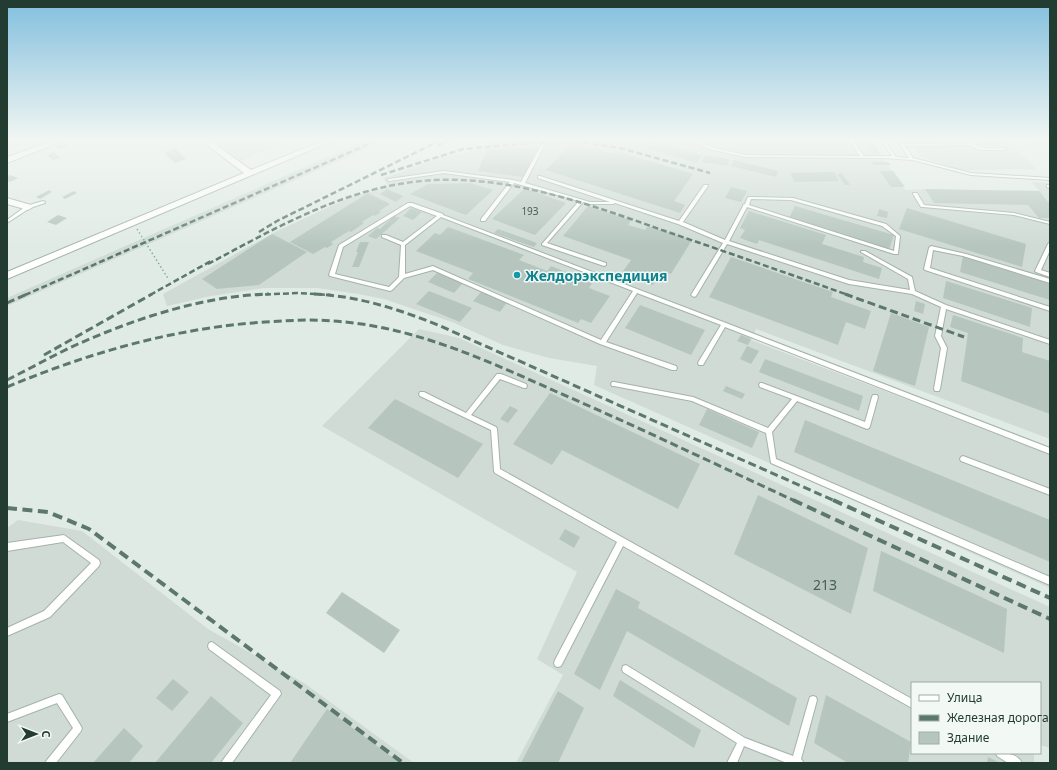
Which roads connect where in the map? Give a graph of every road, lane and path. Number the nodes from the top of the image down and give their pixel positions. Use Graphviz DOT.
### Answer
graph roads {
  1 [pos="244,175"];
  2 [pos="424,175"];
  3 [pos="466,175"];
  4 [pos="527,175"];
  5 [pos="986,175"];
  6 [pos="540,177"];
  7 [pos="1050,179"];
  8 [pos="389,180"];
  9 [pos="513,181"];
  10 [pos="522,184"];
  11 [pos="706,186"];
  12 [pos="915,194"];
  13 [pos="7,201"];
  14 [pos="582,201"];
  15 [pos="43,202"];
  16 [pos="619,203"];
  17 [pos="745,206"];
  18 [pos="28,207"];
  19 [pos="441,215"];
  20 [pos="483,220"];
  21 [pos="7,222"];
  22 [pos="133,222"];
  23 [pos="680,223"];
  24 [pos="1050,223"];
  25 [pos="384,236"];
  26 [pos="726,242"];
  27 [pos="403,244"];
  28 [pos="1050,244"];
  29 [pos="863,252"];
  30 [pos="604,264"];
  31 [pos="1050,275"];
  32 [pos="7,276"];
  33 [pos="402,278"];
  34 [pos="168,280"];
  35 [pos="1050,281"];
  36 [pos="636,291"];
  37 [pos="913,292"];
  38 [pos="694,295"];
  39 [pos="944,306"];
  40 [pos="1050,309"];
  41 [pos="724,324"];
  42 [pos="1050,342"];
  43 [pos="602,343"];
  44 [pos="701,363"];
  45 [pos="674,368"];
  46 [pos="614,384"];
  47 [pos="762,385"];
  48 [pos="524,386"];
  49 [pos="937,389"];
  50 [pos="422,394"];
  51 [pos="875,397"];
  52 [pos="796,398"];
  53 [pos="467,416"];
  54 [pos="769,431"];
  55 [pos="1050,452"];
  56 [pos="963,459"];
  57 [pos="1050,492"];
  58 [pos="622,541"];
  59 [pos="7,547"];
  60 [pos="1050,581"];
  61 [pos="7,632"];
  62 [pos="212,646"];
  63 [pos="558,663"];
  64 [pos="626,669"];
  65 [pos="813,700"];
  66 [pos="911,703"];
  67 [pos="7,718"];
  68 [pos="742,741"];
  69 [pos="1002,754"];
  70 [pos="798,762"];
  71 [pos="50,763"];
  72 [pos="226,763"];
  73 [pos="732,763"];
  74 [pos="1017,763"];
  1 -- 22 [label="street"];
  2 -- 8 [label="lane"];
  3 -- 9 [label="lane"];
  4 -- 10 [label="lane"];
  5 -- 7 [label="lane"];
  6 -- 16 [label="lane"];
  9 -- 10 [label="lane"];
  9 -- 20 [label="lane"];
  10 -- 14 [label="lane"];
  11 -- 23 [label="lane"];
  12 -- 24 [label="lane"];
  13 -- 18 [label="street"];
  14 -- 16 [label="lane"];
  14 -- 30 [label="lane"];
  15 -- 18 [label="lane"];
  16 -- 23 [label="lane"];
  17 -- 17 [label="lane"];
  17 -- 26 [label="lane"];
  18 -- 21 [label="lane"];
  19 -- 27 [label="lane"];
  19 -- 33 [label="lane"];
  19 -- 36 [label="lane"];
  22 -- 32 [label="street"];
  22 -- 34 [label="path"];
  23 -- 26 [label="lane"];
  25 -- 27 [label="lane"];
  26 -- 37 [label="lane"];
  26 -- 38 [label="lane"];
  27 -- 33 [label="lane"];
  28 -- 31 [label="lane"];
  29 -- 37 [label="lane"];
  33 -- 43 [label="lane"];
  35 -- 40 [label="lane"];
  36 -- 41 [label="lane"];
  36 -- 43 [label="lane"];
  37 -- 39 [label="lane"];
  39 -- 42 [label="lane"];
  39 -- 49 [label="lane"];
  41 -- 44 [label="lane"];
  41 -- 55 [label="lane"];
  43 -- 45 [label="lane"];
  46 -- 54 [label="lane"];
  47 -- 52 [label="lane"];
  48 -- 53 [label="lane"];
  50 -- 53 [label="lane"];
  51 -- 52 [label="lane"];
  52 -- 54 [label="lane"];
  53 -- 58 [label="lane"];
  54 -- 60 [label="lane"];
  56 -- 57 [label="lane"];
  58 -- 63 [label="lane"];
  58 -- 66 [label="lane"];
  59 -- 61 [label="lane"];
  62 -- 72 [label="lane"];
  64 -- 68 [label="lane"];
  65 -- 70 [label="lane"];
  67 -- 71 [label="lane"];
  68 -- 70 [label="lane"];
  68 -- 73 [label="lane"];
  69 -- 74 [label="lane"];
}
